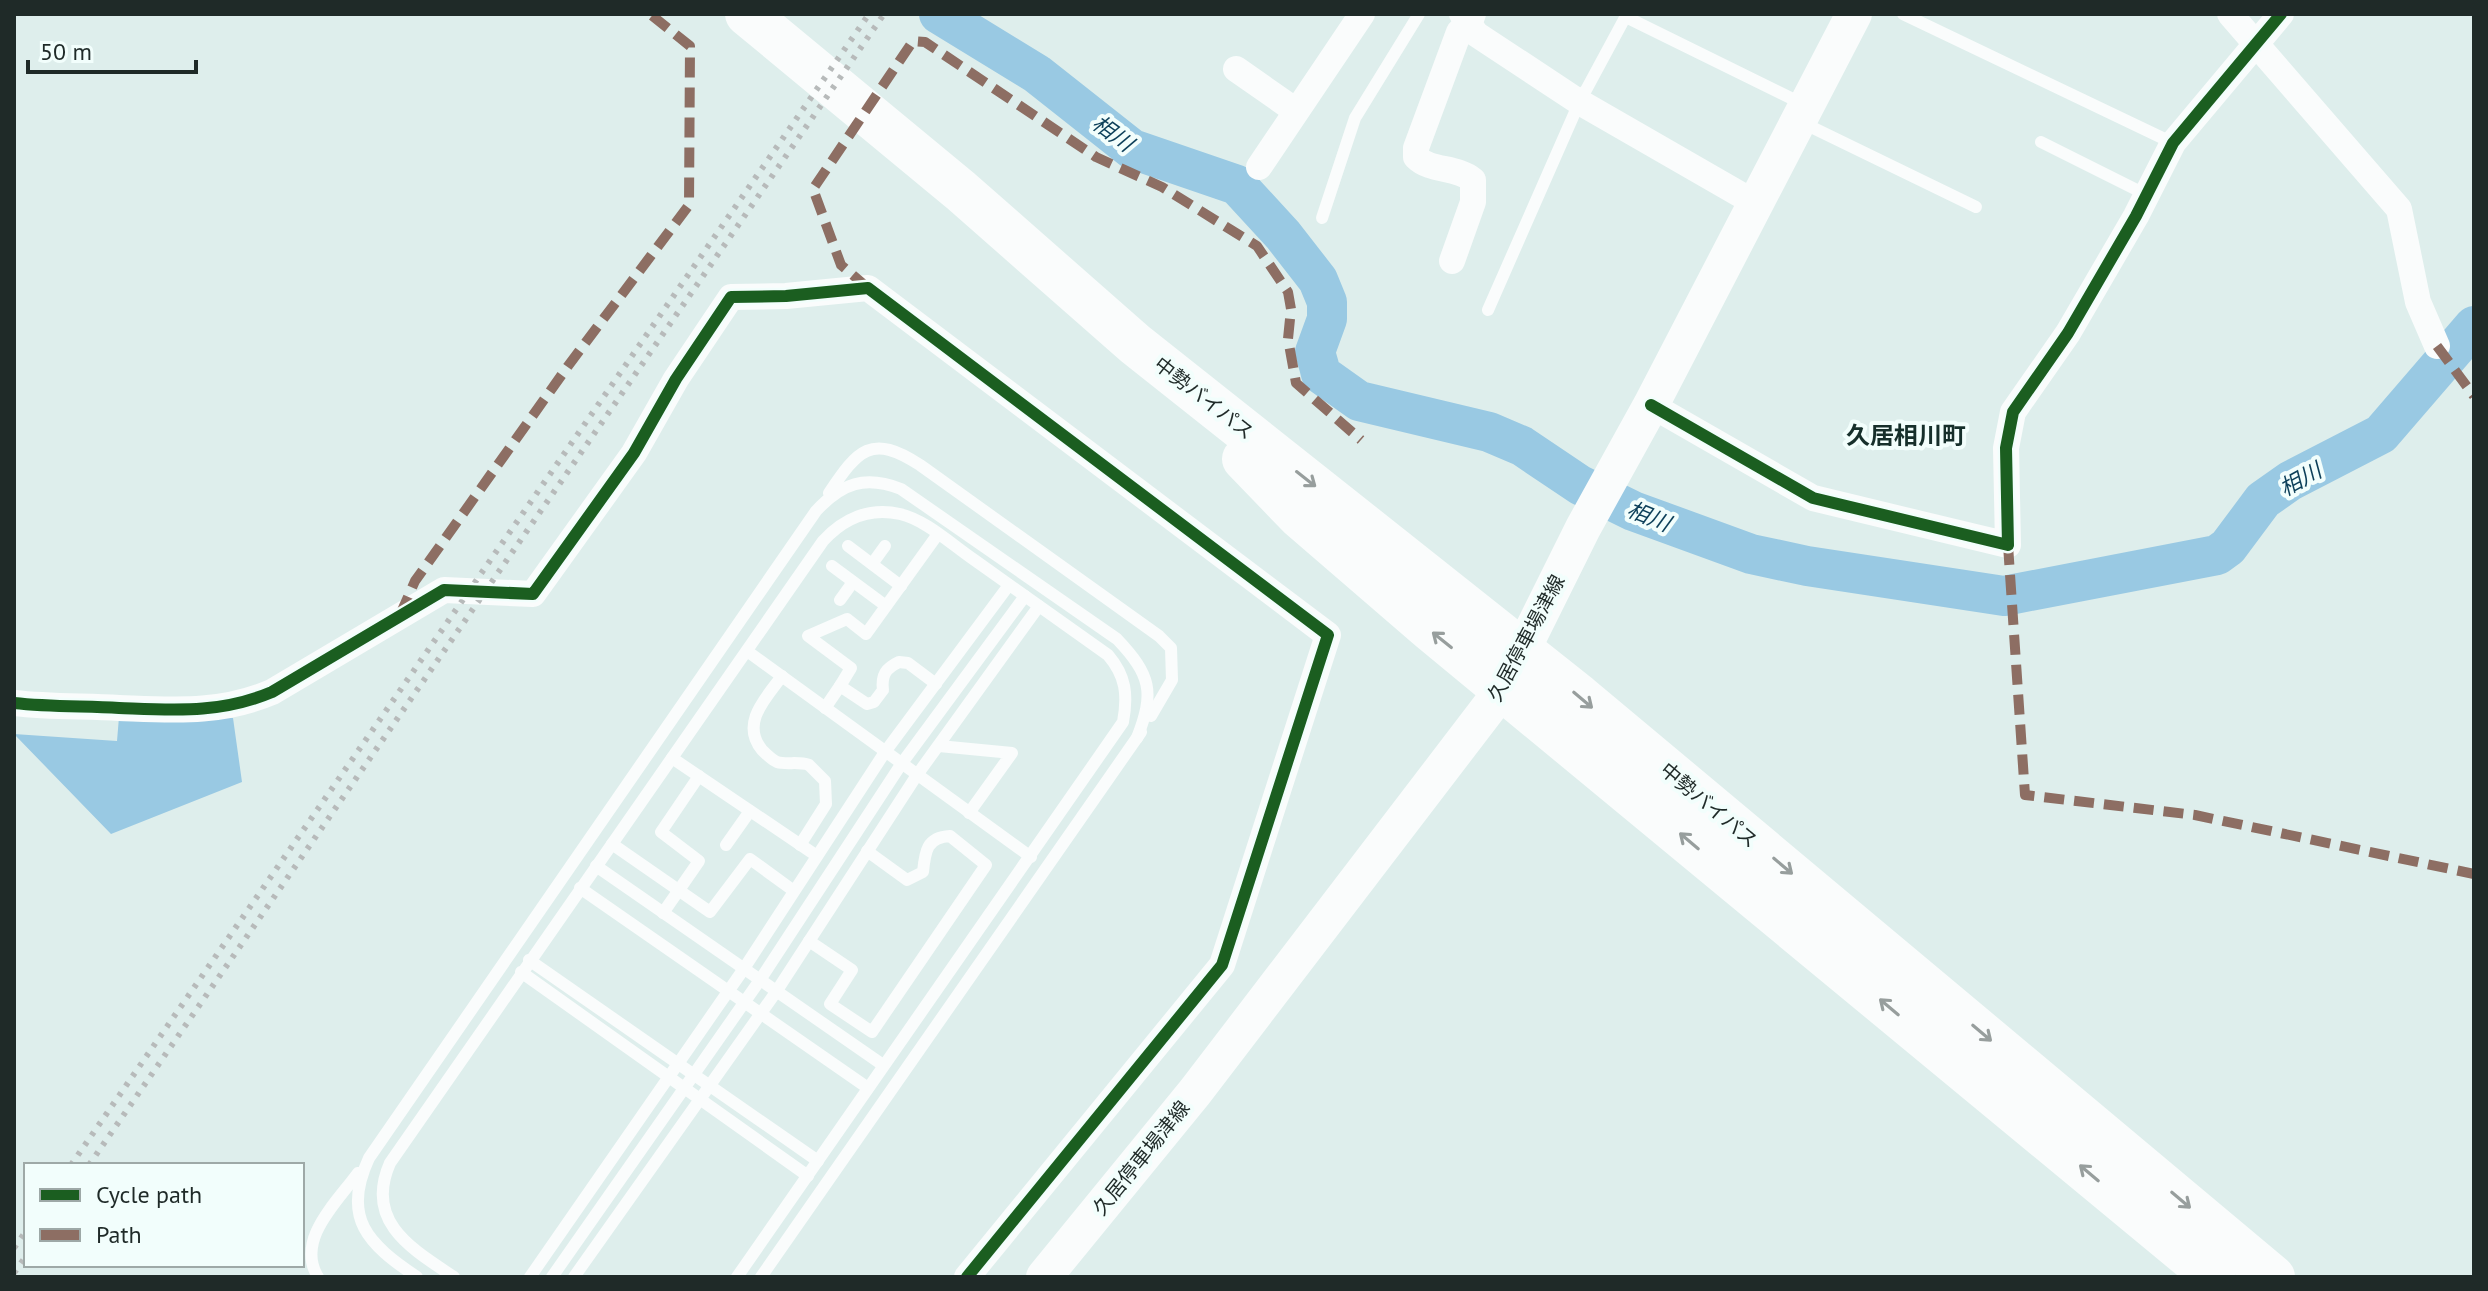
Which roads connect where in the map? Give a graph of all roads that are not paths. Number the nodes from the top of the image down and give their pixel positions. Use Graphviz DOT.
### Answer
graph roads {
  1 [pos="747,14"];
  2 [pos="1362,14"];
  3 [pos="1419,14"];
  4 [pos="1854,14"];
  5 [pos="1903,14"];
  6 [pos="2230,14"];
  7 [pos="2281,14"];
  8 [pos="1626,16"];
  9 [pos="1468,17"];
  10 [pos="2256,43"];
  11 [pos="1236,69"];
  12 [pos="1578,101"];
  13 [pos="1296,111"];
  14 [pos="1802,113"];
  15 [pos="2041,142"];
  16 [pos="2173,143"];
  17 [pos="1259,167"];
  18 [pos="2147,195"];
  19 [pos="1755,203"];
  20 [pos="1976,207"];
  21 [pos="1322,218"];
  22 [pos="1452,261"];
  23 [pos="1488,310"];
  24 [pos="1135,344"];
  25 [pos="2437,346"];
  26 [pos="1651,405"];
  27 [pos="816,511"];
  28 [pos="938,534"];
  29 [pos="848,546"];
  30 [pos="885,546"];
  31 [pos="872,564"];
  32 [pos="832,566"];
  33 [pos="853,582"];
  34 [pos="1009,585"];
  35 [pos="901,586"];
  36 [pos="1025,596"];
  37 [pos="840,600"];
  38 [pos="886,606"];
  39 [pos="1039,606"];
  40 [pos="1523,650"];
  41 [pos="747,651"];
  42 [pos="782,676"];
  43 [pos="936,684"];
  44 [pos="840,686"];
  45 [pos="1503,689"];
  46 [pos="14,703"];
  47 [pos="825,708"];
  48 [pos="1137,738"];
  49 [pos="939,746"];
  50 [pos="885,752"];
  51 [pos="672,758"];
  52 [pos="902,763"];
  53 [pos="917,775"];
  54 [pos="699,776"];
  55 [pos="750,811"];
  56 [pos="969,813"];
  57 [pos="612,844"];
  58 [pos="726,845"];
  59 [pos="800,845"];
  60 [pos="867,851"];
  61 [pos="817,856"];
  62 [pos="1031,857"];
  63 [pos="596,866"];
  64 [pos="580,888"];
  65 [pos="679,890"];
  66 [pos="794,891"];
  67 [pos="663,913"];
  68 [pos="809,941"];
  69 [pos="529,960"];
  70 [pos="743,970"];
  71 [pos="521,972"];
  72 [pos="760,980"];
  73 [pos="728,992"];
  74 [pos="776,992"];
  75 [pos="744,1002"];
  76 [pos="761,1013"];
  77 [pos="677,1064"];
  78 [pos="883,1065"];
  79 [pos="694,1074"];
  80 [pos="669,1076"];
  81 [pos="711,1086"];
  82 [pos="684,1087"];
  83 [pos="868,1088"];
  84 [pos="702,1098"];
  85 [pos="369,1158"];
  86 [pos="818,1161"];
  87 [pos="808,1176"];
  88 [pos="318,1277"];
  89 [pos="417,1277"];
  90 [pos="454,1277"];
  91 [pos="530,1277"];
  92 [pos="552,1277"];
  93 [pos="574,1277"];
  94 [pos="737,1277"];
  95 [pos="761,1277"];
  96 [pos="967,1277"];
  97 [pos="1044,1277"];
  98 [pos="2214,1277"];
  99 [pos="2273,1277"];
  1 -- 24 [label="highway, 中勢バイパス"];
  2 -- 13 [label="street"];
  3 -- 21 [label="lane"];
  4 -- 14 [label="main road, 久居停車場津線"];
  5 -- 16 [label="lane"];
  6 -- 10 [label="street"];
  7 -- 10 [label="street"];
  8 -- 12 [label="lane"];
  8 -- 14 [label="lane"];
  9 -- 12 [label="street"];
  9 -- 22 [label="street"];
  10 -- 16 [label="street"];
  10 -- 25 [label="street"];
  11 -- 13 [label="street"];
  12 -- 19 [label="street"];
  12 -- 23 [label="lane"];
  13 -- 17 [label="street"];
  14 -- 19 [label="main road, 久居停車場津線"];
  14 -- 20 [label="lane"];
  15 -- 18 [label="lane"];
  16 -- 18 [label="street"];
  18 -- 26 [label="street"];
  19 -- 26 [label="main road, 久居停車場津線"];
  24 -- 40 [label="highway, 中勢バイパス, one-way"];
  45 -- 24 [label="highway, 中勢バイパス, one-way"];
  26 -- 40 [label="main road, 久居停車場津線"];
  27 -- 48 [label="lane"];
  27 -- 48 [label="lane"];
  27 -- 85 [label="lane"];
  28 -- 34 [label="lane"];
  28 -- 35 [label="lane"];
  28 -- 41 [label="lane"];
  29 -- 31 [label="lane"];
  30 -- 31 [label="lane"];
  31 -- 35 [label="lane"];
  32 -- 33 [label="lane"];
  33 -- 37 [label="lane"];
  33 -- 38 [label="lane"];
  34 -- 36 [label="lane"];
  34 -- 43 [label="lane"];
  35 -- 38 [label="lane"];
  36 -- 39 [label="lane"];
  36 -- 52 [label="lane"];
  38 -- 44 [label="lane"];
  39 -- 49 [label="lane"];
  39 -- 62 [label="lane"];
  40 -- 45 [label="main road, 久居停車場津線"];
  40 -- 99 [label="highway, 中勢バイパス, one-way"];
  41 -- 42 [label="lane"];
  41 -- 51 [label="lane"];
  42 -- 47 [label="lane"];
  42 -- 59 [label="lane"];
  43 -- 44 [label="lane"];
  43 -- 50 [label="lane"];
  44 -- 47 [label="lane"];
  45 -- 97 [label="main road, 久居停車場津線"];
  98 -- 45 [label="highway, 中勢バイパス, one-way"];
  46 -- 96 [label="street"];
  47 -- 50 [label="lane"];
  48 -- 95 [label="lane"];
  49 -- 53 [label="lane"];
  49 -- 56 [label="lane"];
  50 -- 52 [label="lane"];
  50 -- 61 [label="lane"];
  51 -- 54 [label="lane"];
  51 -- 57 [label="lane"];
  52 -- 53 [label="lane"];
  52 -- 72 [label="lane"];
  53 -- 56 [label="lane"];
  53 -- 60 [label="lane"];
  54 -- 55 [label="lane"];
  54 -- 65 [label="lane"];
  55 -- 58 [label="lane"];
  55 -- 59 [label="lane"];
  56 -- 62 [label="lane"];
  57 -- 63 [label="lane"];
  57 -- 65 [label="lane"];
  59 -- 61 [label="lane"];
  60 -- 68 [label="lane"];
  60 -- 68 [label="lane"];
  61 -- 66 [label="lane"];
  62 -- 78 [label="lane"];
  63 -- 64 [label="lane"];
  63 -- 67 [label="lane"];
  64 -- 69 [label="lane"];
  64 -- 73 [label="lane"];
  65 -- 66 [label="lane"];
  65 -- 67 [label="lane"];
  66 -- 70 [label="lane"];
  67 -- 70 [label="lane"];
  68 -- 74 [label="lane"];
  69 -- 71 [label="lane"];
  69 -- 77 [label="lane"];
  70 -- 72 [label="lane"];
  70 -- 73 [label="lane"];
  71 -- 80 [label="lane"];
  71 -- 90 [label="lane"];
  72 -- 74 [label="lane"];
  72 -- 75 [label="lane"];
  73 -- 75 [label="lane"];
  73 -- 77 [label="lane"];
  74 -- 76 [label="lane"];
  74 -- 78 [label="lane"];
  75 -- 76 [label="lane"];
  75 -- 79 [label="lane"];
  76 -- 81 [label="lane"];
  76 -- 83 [label="lane"];
  77 -- 79 [label="lane"];
  77 -- 80 [label="lane"];
  78 -- 83 [label="lane"];
  79 -- 81 [label="lane"];
  79 -- 82 [label="lane"];
  80 -- 82 [label="lane"];
  80 -- 91 [label="lane"];
  81 -- 84 [label="lane"];
  81 -- 86 [label="lane"];
  82 -- 84 [label="lane"];
  82 -- 92 [label="lane"];
  83 -- 86 [label="lane"];
  84 -- 87 [label="lane"];
  84 -- 93 [label="lane"];
  85 -- 88 [label="lane"];
  85 -- 89 [label="lane"];
  86 -- 87 [label="lane"];
  87 -- 94 [label="lane"];
}
